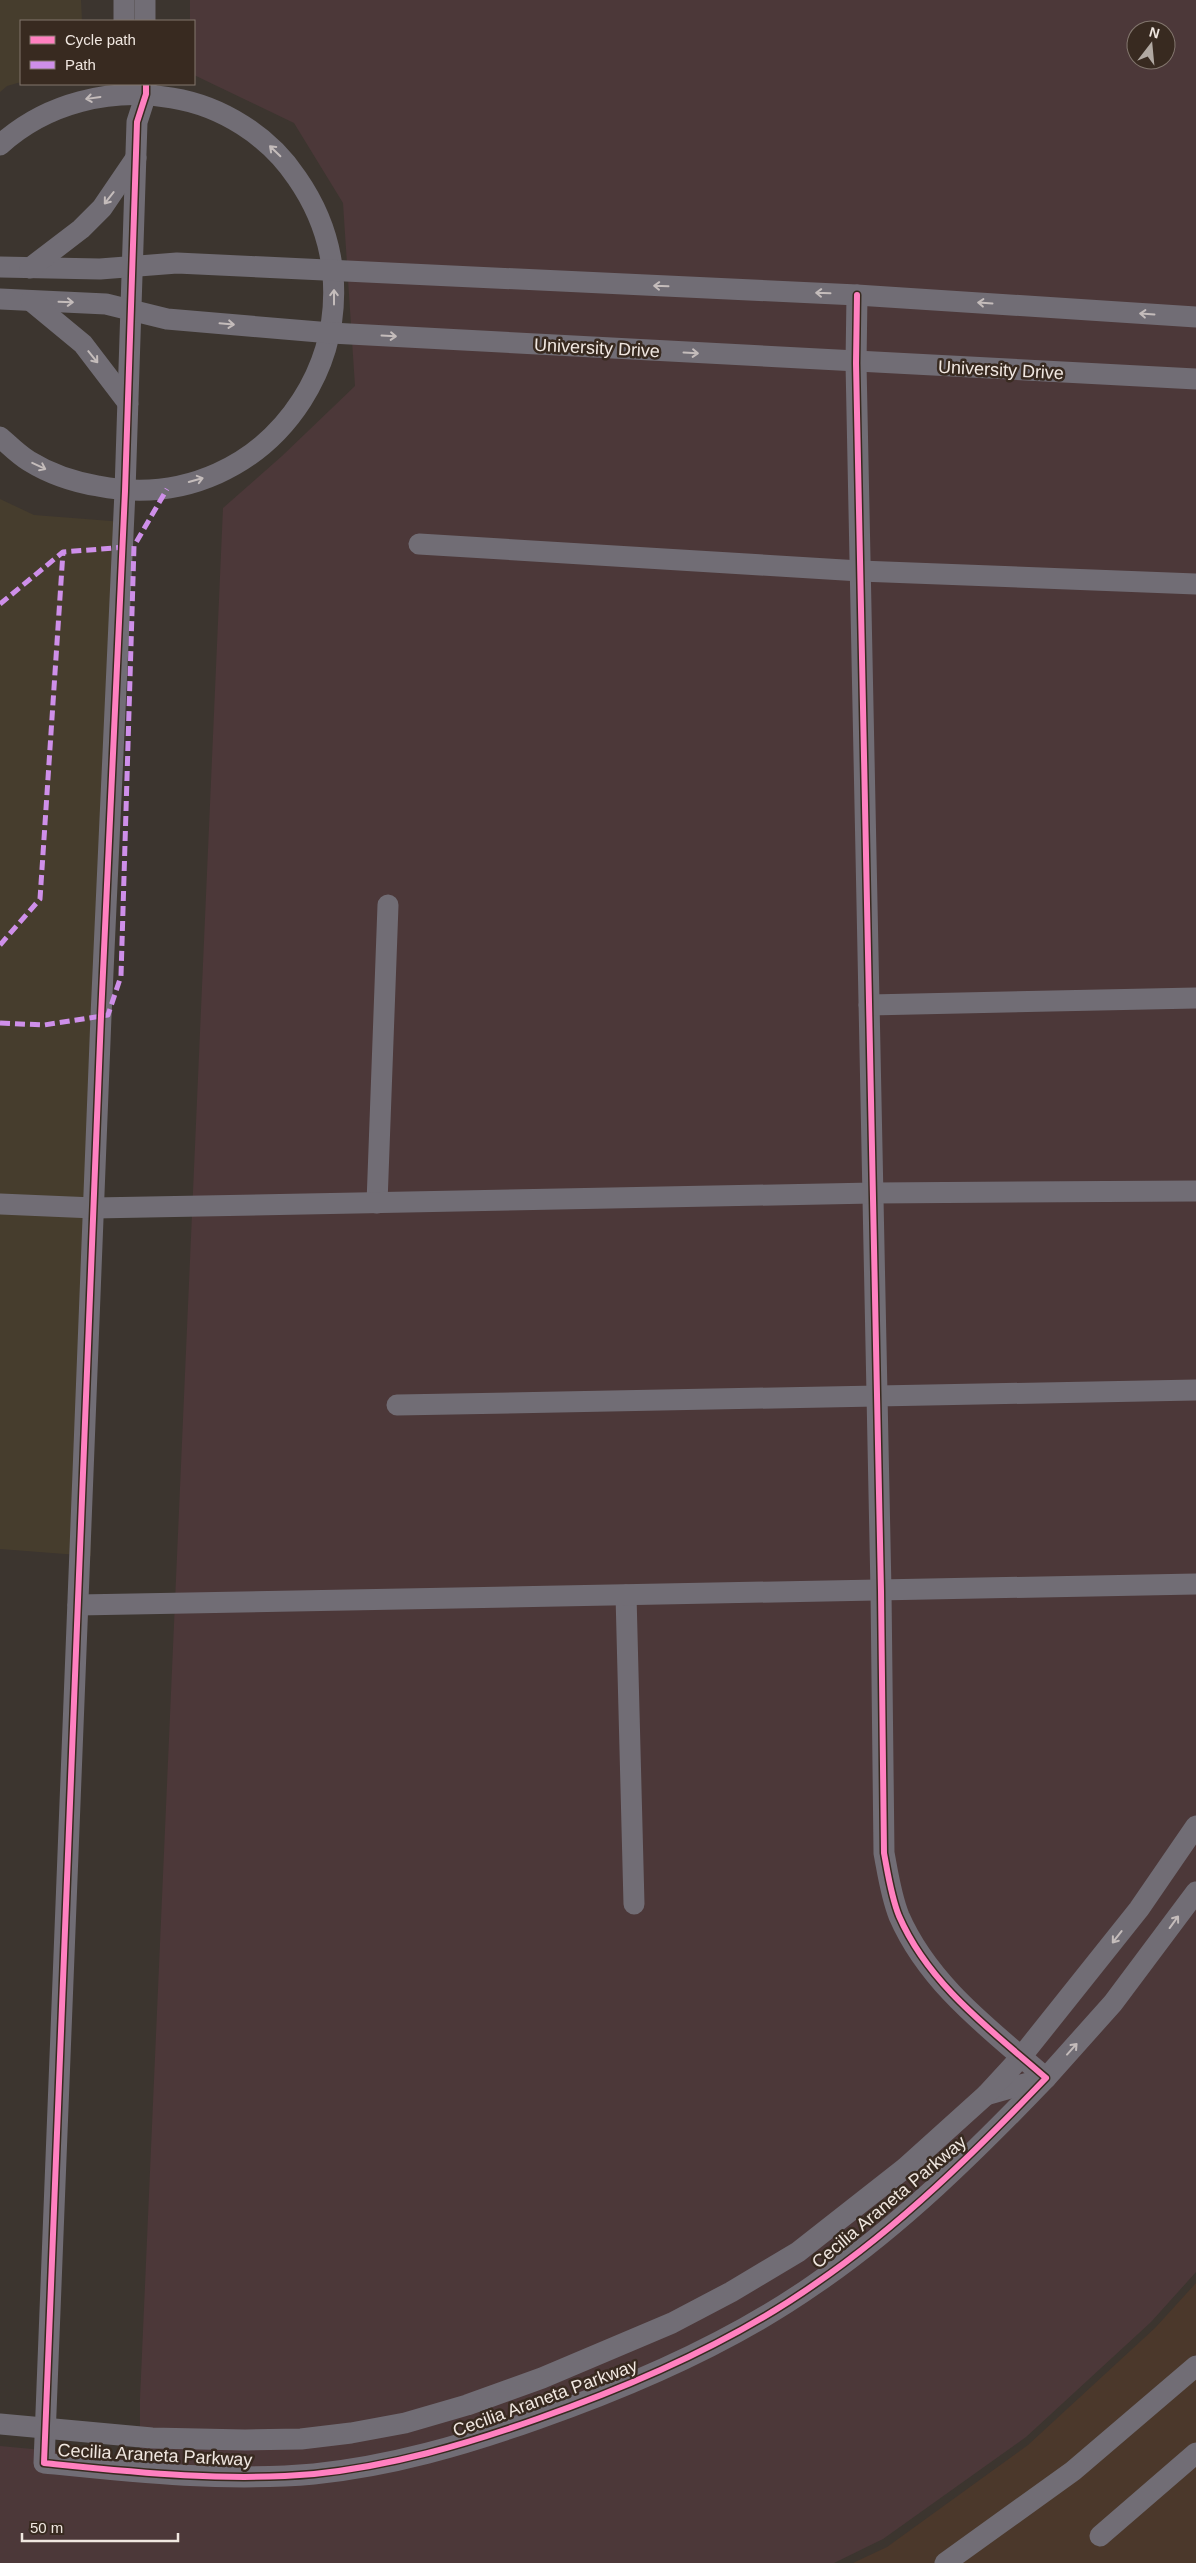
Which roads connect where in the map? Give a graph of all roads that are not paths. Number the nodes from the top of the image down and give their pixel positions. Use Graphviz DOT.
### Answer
graph roads {
  1 [pos="124,0"];
  2 [pos="145,0"];
  3 [pos="124,20"];
  4 [pos="145,20"];
  5 [pos="136,89"];
  6 [pos="0,145"];
  7 [pos="136,158"];
  8 [pos="0,267"];
  9 [pos="133,267"];
  10 [pos="30,268"];
  11 [pos="334,272"];
  12 [pos="856,295"];
  13 [pos="0,299"];
  14 [pos="32,300"];
  15 [pos="131,310"];
  16 [pos="1196,317"];
  17 [pos="331,333"];
  18 [pos="856,363"];
  19 [pos="1196,379"];
  20 [pos="128,403"];
  21 [pos="0,438"];
  22 [pos="125,491"];
  23 [pos="420,544"];
  24 [pos="860,570"];
  25 [pos="1196,584"];
  26 [pos="388,905"];
  27 [pos="1196,998"];
  28 [pos="869,1005"];
  29 [pos="1196,1191"];
  30 [pos="873,1193"];
  31 [pos="377,1203"];
  32 [pos="0,1204"];
  33 [pos="94,1208"];
  34 [pos="1196,1390"];
  35 [pos="877,1396"];
  36 [pos="397,1406"];
  37 [pos="1196,1584"];
  38 [pos="881,1591"];
  39 [pos="626,1595"];
  40 [pos="78,1606"];
  41 [pos="1196,1826"];
  42 [pos="1196,1892"];
  43 [pos="634,1904"];
  44 [pos="1021,2056"];
  45 [pos="1046,2078"];
  46 [pos="986,2095"];
  47 [pos="1196,2366"];
  48 [pos="0,2424"];
  49 [pos="46,2430"];
  50 [pos="1196,2453"];
  51 [pos="1100,2536"];
  52 [pos="945,2563"];
  1 -- 3 [label="street"];
  2 -- 4 [label="street"];
  5 -- 6 [label="street, one-way"];
  5 -- 7 [label="street"];
  11 -- 5 [label="street, one-way"];
  7 -- 9 [label="street"];
  7 -- 10 [label="street, one-way"];
  8 -- 10 [label="street"];
  9 -- 10 [label="street"];
  9 -- 11 [label="street"];
  9 -- 15 [label="street"];
  12 -- 11 [label="street, one-way"];
  17 -- 11 [label="street, one-way"];
  16 -- 12 [label="street, one-way"];
  12 -- 18 [label="street"];
  13 -- 14 [label="street, University Drive"];
  14 -- 15 [label="street, University Drive, one-way"];
  14 -- 20 [label="street, one-way"];
  15 -- 17 [label="street, University Drive, one-way"];
  15 -- 20 [label="street"];
  17 -- 18 [label="street, University Drive, one-way"];
  22 -- 17 [label="street, one-way"];
  18 -- 19 [label="street, University Drive"];
  18 -- 24 [label="street"];
  20 -- 22 [label="street"];
  21 -- 22 [label="street, one-way"];
  22 -- 33 [label="street"];
  23 -- 24 [label="street"];
  24 -- 25 [label="street"];
  24 -- 28 [label="street"];
  26 -- 31 [label="street"];
  27 -- 28 [label="street"];
  28 -- 30 [label="street"];
  29 -- 30 [label="street"];
  30 -- 31 [label="street"];
  30 -- 35 [label="street"];
  31 -- 33 [label="street"];
  32 -- 33 [label="street"];
  33 -- 40 [label="street"];
  34 -- 35 [label="street"];
  35 -- 36 [label="street"];
  35 -- 38 [label="street"];
  37 -- 38 [label="street"];
  38 -- 39 [label="street"];
  38 -- 44 [label="street"];
  39 -- 40 [label="street"];
  39 -- 43 [label="street"];
  40 -- 49 [label="street"];
  41 -- 44 [label="street, Cecilia Araneta Parkway, one-way"];
  45 -- 42 [label="street, Cecilia Araneta Parkway, one-way"];
  44 -- 45 [label="street"];
  44 -- 46 [label="street, Cecilia Araneta Parkway"];
  45 -- 46 [label="street, Cecilia Araneta Parkway"];
  45 -- 49 [label="street, Cecilia Araneta Parkway"];
  46 -- 49 [label="street, Cecilia Araneta Parkway"];
  47 -- 52 [label="street"];
  48 -- 49 [label="street, Cecilia Araneta Parkway"];
  50 -- 51 [label="street"];
}
